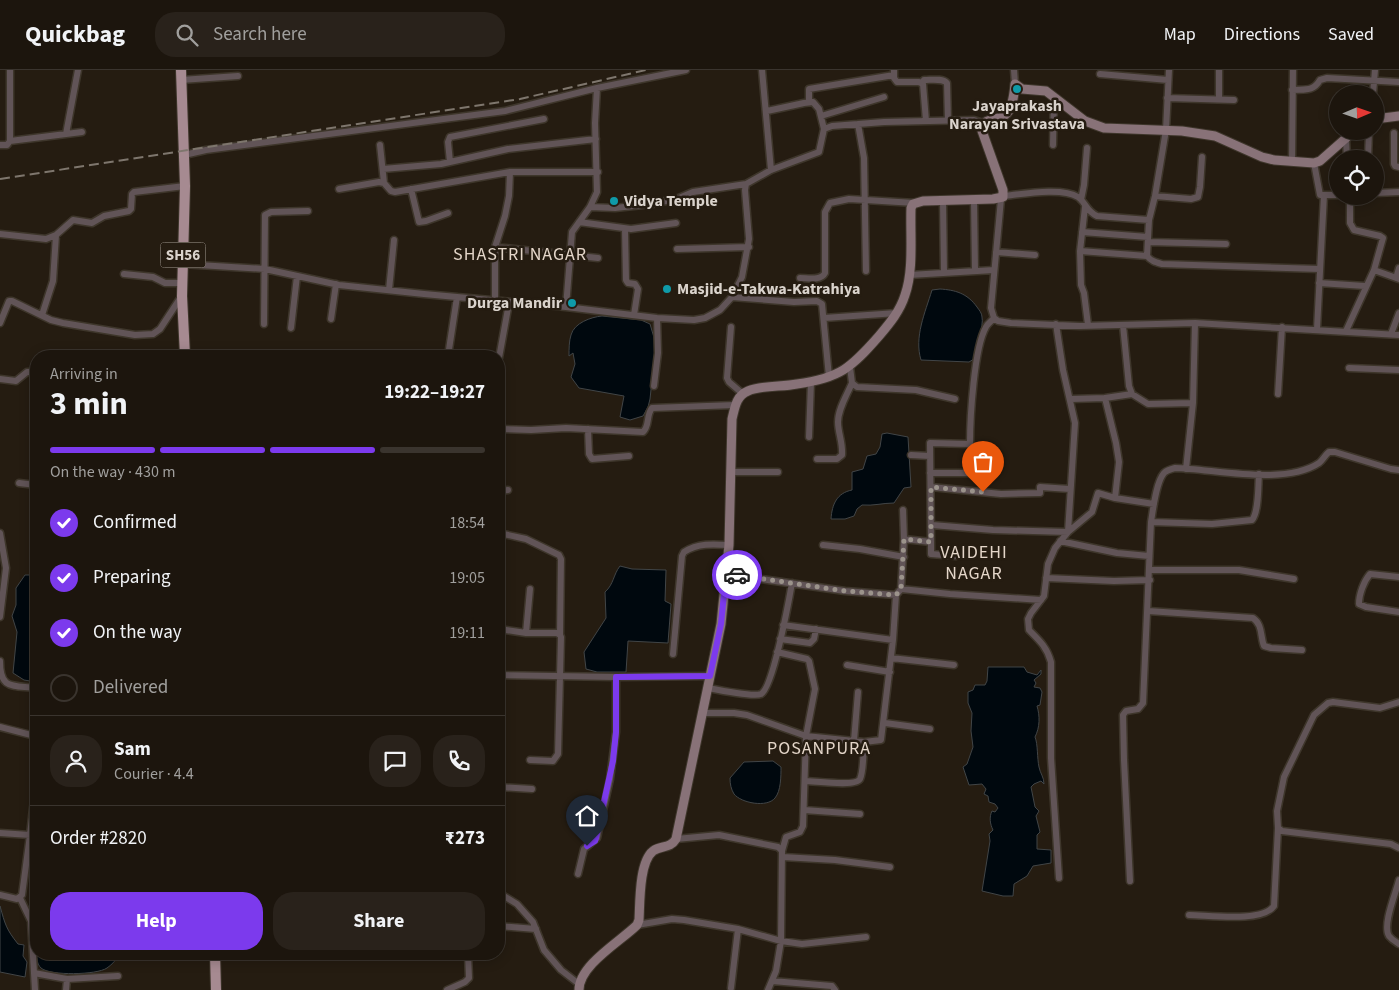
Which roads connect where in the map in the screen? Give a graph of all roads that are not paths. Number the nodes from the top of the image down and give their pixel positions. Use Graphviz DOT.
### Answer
graph roads {
  1 [pos="10,70"];
  2 [pos="78,70"];
  3 [pos="686,70"];
  4 [pos="762,70"];
  5 [pos="1014,70"];
  6 [pos="1169,70"];
  7 [pos="1219,70"];
  8 [pos="1293,70"];
  9 [pos="1375,70"];
  10 [pos="894,72"];
  11 [pos="1100,74"];
  12 [pos="181,75"];
  13 [pos="238,76"];
  14 [pos="1168,80"];
  15 [pos="1374,81"];
  16 [pos="1399,82"];
  17 [pos="922,83"];
  18 [pos="1374,85"];
  19 [pos="598,88"];
  20 [pos="1017,89"];
  21 [pos="1292,90"];
  22 [pos="884,97"];
  23 [pos="1054,98"];
  24 [pos="1167,98"];
  25 [pos="1219,99"];
  26 [pos="1234,100"];
  27 [pos="809,102"];
  28 [pos="767,111"];
  29 [pos="820,116"];
  30 [pos="1399,116"];
  31 [pos="1384,118"];
  32 [pos="544,119"];
  33 [pos="948,120"];
  34 [pos="926,121"];
  35 [pos="984,123"];
  36 [pos="858,124"];
  37 [pos="824,129"];
  38 [pos="1166,130"];
  39 [pos="82,132"];
  40 [pos="1394,133"];
  41 [pos="66,134"];
  42 [pos="596,139"];
  43 [pos="1345,140"];
  44 [pos="10,141"];
  45 [pos="0,145"];
  46 [pos="380,145"];
  47 [pos="1053,145"];
  48 [pos="1087,148"];
  49 [pos="184,154"];
  50 [pos="1202,157"];
  51 [pos="450,162"];
  52 [pos="1292,162"];
  53 [pos="1314,163"];
  54 [pos="1399,167"];
  55 [pos="383,169"];
  56 [pos="771,170"];
  57 [pos="510,172"];
  58 [pos="598,172"];
  59 [pos="384,183"];
  60 [pos="746,184"];
  61 [pos="185,186"];
  62 [pos="410,189"];
  63 [pos="339,190"];
  64 [pos="1399,192"];
  65 [pos="1384,193"];
  66 [pos="1155,196"];
  67 [pos="1324,196"];
  68 [pos="1329,196"];
  69 [pos="1002,197"];
  70 [pos="866,200"];
  71 [pos="974,200"];
  72 [pos="1081,200"];
  73 [pos="943,201"];
  74 [pos="915,202"];
  75 [pos="1351,205"];
  76 [pos="590,207"];
  77 [pos="1085,207"];
  78 [pos="308,211"];
  79 [pos="448,213"];
  80 [pos="1149,220"];
  81 [pos="578,222"];
  82 [pos="676,223"];
  83 [pos="625,229"];
  84 [pos="1082,232"];
  85 [pos="0,234"];
  86 [pos="56,235"];
  87 [pos="1148,239"];
  88 [pos="394,240"];
  89 [pos="1226,244"];
  90 [pos="495,246"];
  91 [pos="749,247"];
  92 [pos="677,249"];
  93 [pos="1080,251"];
  94 [pos="996,252"];
  95 [pos="1035,255"];
  96 [pos="571,256"];
  97 [pos="1147,256"];
  98 [pos="598,258"];
  99 [pos="182,264"];
  100 [pos="1399,268"];
  101 [pos="265,269"];
  102 [pos="1320,269"];
  103 [pos="994,270"];
  104 [pos="1374,270"];
  105 [pos="866,271"];
  106 [pos="975,271"];
  107 [pos="944,273"];
  108 [pos="124,274"];
  109 [pos="909,275"];
  110 [pos="297,276"];
  111 [pos="800,278"];
  112 [pos="1398,279"];
  113 [pos="182,283"];
  114 [pos="1319,283"];
  115 [pos="336,284"];
  116 [pos="1365,286"];
  117 [pos="389,290"];
  118 [pos="182,296"];
  119 [pos="457,297"];
  120 [pos="732,297"];
  121 [pos="495,301"];
  122 [pos="509,302"];
  123 [pos="3,303"];
  124 [pos="566,307"];
  125 [pos="898,313"];
  126 [pos="1399,313"];
  127 [pos="42,316"];
  128 [pos="634,316"];
  129 [pos="657,318"];
  130 [pos="824,318"];
  131 [pos="994,318"];
  132 [pos="330,319"];
  133 [pos="0,323"];
  134 [pos="264,324"];
  135 [pos="1056,324"];
  136 [pos="1195,324"];
  137 [pos="1088,325"];
  138 [pos="1123,325"];
  139 [pos="731,327"];
  140 [pos="1282,327"];
  141 [pos="291,328"];
  142 [pos="1317,329"];
  143 [pos="1346,331"];
  144 [pos="1391,334"];
  145 [pos="1399,335"];
  146 [pos="185,350"];
  147 [pos="449,350"];
  148 [pos="500,350"];
  149 [pos="850,367"];
  150 [pos="1348,368"];
  151 [pos="1399,370"];
  152 [pos="30,372"];
  153 [pos="830,377"];
  154 [pos="0,379"];
  155 [pos="811,382"];
  156 [pos="852,383"];
  157 [pos="654,386"];
  158 [pos="743,394"];
  159 [pos="1132,394"];
  160 [pos="1278,394"];
  161 [pos="1106,398"];
  162 [pos="955,399"];
  163 [pos="1070,399"];
  164 [pos="1193,403"];
  165 [pos="735,405"];
  166 [pos="505,429"];
  167 [pos="588,429"];
  168 [pos="809,437"];
  169 [pos="911,455"];
  170 [pos="629,456"];
  171 [pos="930,456"];
  172 [pos="816,459"];
  173 [pos="1186,469"];
  174 [pos="1399,470"];
  175 [pos="731,472"];
  176 [pos="778,472"];
  177 [pos="930,473"];
  178 [pos="968,473"];
  179 [pos="1259,474"];
  180 [pos="19,483"];
  181 [pos="30,484"];
  182 [pos="931,487"];
  183 [pos="1070,489"];
  184 [pos="505,490"];
  185 [pos="508,490"];
  186 [pos="1115,498"];
  187 [pos="1154,504"];
  188 [pos="903,510"];
  189 [pos="1151,522"];
  190 [pos="932,525"];
  191 [pos="1068,532"];
  192 [pos="0,533"];
  193 [pos="505,534"];
  194 [pos="904,539"];
  195 [pos="1060,541"];
  196 [pos="931,542"];
  197 [pos="729,545"];
  198 [pos="823,545"];
  199 [pos="956,556"];
  200 [pos="1149,556"];
  201 [pos="904,557"];
  202 [pos="3,560"];
  203 [pos="1149,570"];
  204 [pos="726,574"];
  205 [pos="1399,577"];
  206 [pos="1046,578"];
  207 [pos="1294,579"];
  208 [pos="1150,580"];
  209 [pos="792,583"];
  210 [pos="530,589"];
  211 [pos="899,592"];
  212 [pos="1041,600"];
  213 [pos="1148,611"];
  214 [pos="1399,612"];
  215 [pos="0,617"];
  216 [pos="783,625"];
  217 [pos="816,629"];
  218 [pos="505,630"];
  219 [pos="526,633"];
  220 [pos="560,635"];
  221 [pos="780,639"];
  222 [pos="893,640"];
  223 [pos="1302,650"];
  224 [pos="777,652"];
  225 [pos="673,654"];
  226 [pos="891,658"];
  227 [pos="0,661"];
  228 [pos="954,665"];
  229 [pos="847,666"];
  230 [pos="890,672"];
  231 [pos="505,675"];
  232 [pos="560,676"];
  233 [pos="710,676"];
  234 [pos="616,677"];
  235 [pos="30,687"];
  236 [pos="708,688"];
  237 [pos="858,692"];
  238 [pos="1399,702"];
  239 [pos="702,713"];
  240 [pos="884,724"];
  241 [pos="0,726"];
  242 [pos="930,729"];
  243 [pos="30,733"];
  244 [pos="806,736"];
  245 [pos="854,741"];
  246 [pos="864,742"];
  247 [pos="530,760"];
  248 [pos="805,781"];
  249 [pos="505,787"];
  250 [pos="532,789"];
  251 [pos="804,810"];
  252 [pos="860,814"];
  253 [pos="1278,828"];
  254 [pos="0,833"];
  255 [pos="30,835"];
  256 [pos="676,839"];
  257 [pos="1399,848"];
  258 [pos="783,854"];
  259 [pos="890,867"];
  260 [pos="578,874"];
  261 [pos="1059,878"];
  262 [pos="1399,880"];
  263 [pos="1130,881"];
  264 [pos="0,895"];
  265 [pos="505,897"];
  266 [pos="20,898"];
  267 [pos="1188,915"];
  268 [pos="30,919"];
  269 [pos="637,925"];
  270 [pos="505,926"];
  271 [pos="536,929"];
  272 [pos="738,929"];
  273 [pos="866,937"];
  274 [pos="781,940"];
  275 [pos="1399,944"];
  276 [pos="33,960"];
  277 [pos="214,960"];
  278 [pos="468,960"];
  279 [pos="34,973"];
  280 [pos="118,976"];
  281 [pos="67,979"];
  282 [pos="772,981"];
  283 [pos="579,987"];
  284 [pos="731,988"];
  285 [pos="36,990"];
  286 [pos="66,990"];
  287 [pos="216,990"];
  288 [pos="448,990"];
  289 [pos="768,990"];
  290 [pos="835,990"];
  1 -- 44 [label="street"];
  2 -- 41 [label="street"];
  3 -- 19 [label="street"];
  4 -- 28 [label="street"];
  5 -- 20 [label="street"];
  6 -- 14 [label="street"];
  7 -- 25 [label="street"];
  8 -- 21 [label="street"];
  9 -- 15 [label="street"];
  10 -- 17 [label="street"];
  10 -- 27 [label="street"];
  11 -- 14 [label="street"];
  12 -- 13 [label="street"];
  12 -- 49 [label="main road, SH56"];
  14 -- 24 [label="street"];
  15 -- 16 [label="street"];
  15 -- 18 [label="street"];
  15 -- 21 [label="street"];
  17 -- 33 [label="street"];
  17 -- 34 [label="street"];
  19 -- 42 [label="street"];
  19 -- 49 [label="street"];
  20 -- 23 [label="main road"];
  20 -- 35 [label="main road"];
  21 -- 52 [label="street"];
  22 -- 29 [label="street"];
  23 -- 38 [label="main road"];
  23 -- 47 [label="street"];
  24 -- 25 [label="street"];
  24 -- 38 [label="street"];
  25 -- 26 [label="street"];
  27 -- 28 [label="street"];
  27 -- 29 [label="street"];
  28 -- 56 [label="street"];
  29 -- 37 [label="street"];
  30 -- 31 [label="main road"];
  32 -- 51 [label="street"];
  33 -- 34 [label="street"];
  33 -- 35 [label="street"];
  34 -- 36 [label="street"];
  35 -- 69 [label="main road"];
  36 -- 37 [label="street"];
  36 -- 70 [label="street"];
  37 -- 56 [label="street"];
  38 -- 52 [label="main road"];
  38 -- 66 [label="street"];
  39 -- 41 [label="street"];
  40 -- 54 [label="street"];
  41 -- 44 [label="street"];
  42 -- 51 [label="street"];
  42 -- 58 [label="street"];
  43 -- 53 [label="main road"];
  44 -- 45 [label="street"];
  46 -- 55 [label="street"];
  48 -- 72 [label="street"];
  49 -- 61 [label="main road, SH56"];
  50 -- 66 [label="street"];
  51 -- 55 [label="street"];
  52 -- 53 [label="main road"];
  53 -- 67 [label="street"];
  55 -- 59 [label="street"];
  56 -- 60 [label="street"];
  57 -- 58 [label="street"];
  57 -- 62 [label="street"];
  57 -- 90 [label="street"];
  58 -- 76 [label="street"];
  59 -- 62 [label="street"];
  59 -- 63 [label="street"];
  60 -- 76 [label="street"];
  60 -- 91 [label="street"];
  61 -- 86 [label="street"];
  61 -- 99 [label="main road, SH56"];
  62 -- 79 [label="street"];
  64 -- 65 [label="street"];
  66 -- 80 [label="street"];
  67 -- 68 [label="street"];
  67 -- 102 [label="street"];
  69 -- 71 [label="main road"];
  69 -- 72 [label="street"];
  69 -- 94 [label="street"];
  70 -- 74 [label="street"];
  70 -- 105 [label="street"];
  70 -- 111 [label="street"];
  71 -- 73 [label="main road"];
  71 -- 106 [label="street"];
  72 -- 77 [label="street"];
  73 -- 74 [label="main road"];
  73 -- 107 [label="street"];
  74 -- 109 [label="main road"];
  75 -- 104 [label="street"];
  76 -- 81 [label="street"];
  77 -- 80 [label="street"];
  77 -- 84 [label="street"];
  78 -- 101 [label="street"];
  80 -- 87 [label="street"];
  81 -- 83 [label="street"];
  81 -- 96 [label="street"];
  82 -- 83 [label="street"];
  83 -- 128 [label="street"];
  84 -- 87 [label="street"];
  84 -- 93 [label="street"];
  85 -- 86 [label="street"];
  86 -- 127 [label="street"];
  87 -- 89 [label="street"];
  87 -- 97 [label="street"];
  88 -- 117 [label="street"];
  90 -- 96 [label="street"];
  90 -- 121 [label="street"];
  91 -- 92 [label="street"];
  91 -- 120 [label="street"];
  93 -- 97 [label="street"];
  93 -- 137 [label="street"];
  94 -- 95 [label="street"];
  94 -- 103 [label="street"];
  96 -- 98 [label="street"];
  96 -- 124 [label="street"];
  97 -- 102 [label="street"];
  99 -- 101 [label="street"];
  99 -- 113 [label="main road, SH56"];
  100 -- 112 [label="street"];
  101 -- 110 [label="street"];
  101 -- 134 [label="street"];
  102 -- 114 [label="street"];
  103 -- 106 [label="street"];
  103 -- 131 [label="street"];
  104 -- 112 [label="street"];
  104 -- 116 [label="street"];
  106 -- 107 [label="street"];
  107 -- 109 [label="street"];
  108 -- 113 [label="street"];
  109 -- 125 [label="main road"];
  110 -- 115 [label="street"];
  110 -- 141 [label="street"];
  113 -- 118 [label="main road, SH56"];
  114 -- 116 [label="street"];
  114 -- 142 [label="street"];
  115 -- 117 [label="street"];
  115 -- 132 [label="street"];
  116 -- 143 [label="street"];
  117 -- 119 [label="street"];
  118 -- 127 [label="street"];
  118 -- 146 [label="main road, SH56"];
  119 -- 121 [label="street"];
  119 -- 147 [label="street"];
  120 -- 129 [label="street"];
  120 -- 130 [label="street"];
  121 -- 122 [label="street"];
  122 -- 124 [label="street"];
  122 -- 148 [label="street"];
  123 -- 127 [label="street"];
  123 -- 133 [label="street"];
  124 -- 128 [label="street"];
  125 -- 130 [label="street"];
  125 -- 149 [label="main road"];
  126 -- 144 [label="street"];
  128 -- 129 [label="street"];
  129 -- 157 [label="street"];
  130 -- 153 [label="street"];
  131 -- 135 [label="street"];
  131 -- 171 [label="street"];
  135 -- 137 [label="street"];
  135 -- 163 [label="street"];
  136 -- 138 [label="street"];
  136 -- 140 [label="street"];
  136 -- 164 [label="street"];
  137 -- 138 [label="street"];
  138 -- 159 [label="street"];
  139 -- 158 [label="street"];
  140 -- 142 [label="street"];
  140 -- 160 [label="street"];
  142 -- 143 [label="street"];
  143 -- 144 [label="street"];
  144 -- 145 [label="street"];
  149 -- 153 [label="main road"];
  149 -- 156 [label="street"];
  150 -- 151 [label="street"];
  152 -- 154 [label="street"];
  153 -- 155 [label="main road"];
  155 -- 158 [label="main road"];
  155 -- 168 [label="street"];
  156 -- 162 [label="street"];
  156 -- 172 [label="street"];
  158 -- 165 [label="main road"];
  159 -- 161 [label="street"];
  159 -- 164 [label="street"];
  161 -- 163 [label="street"];
  161 -- 186 [label="street"];
  163 -- 183 [label="street"];
  164 -- 173 [label="street"];
  165 -- 167 [label="street"];
  165 -- 175 [label="main road"];
  166 -- 167 [label="street"];
  167 -- 170 [label="street"];
  169 -- 171 [label="street"];
  171 -- 177 [label="street"];
  173 -- 179 [label="street"];
  173 -- 187 [label="street"];
  174 -- 179 [label="street"];
  175 -- 176 [label="street"];
  175 -- 197 [label="main road"];
  177 -- 178 [label="street"];
  177 -- 182 [label="street"];
  179 -- 189 [label="street"];
  180 -- 181 [label="street"];
  182 -- 183 [label="street"];
  182 -- 190 [label="street"];
  183 -- 191 [label="street"];
  184 -- 185 [label="street"];
  186 -- 187 [label="street"];
  186 -- 191 [label="street"];
  187 -- 189 [label="street"];
  188 -- 194 [label="street"];
  189 -- 200 [label="street"];
  190 -- 191 [label="street"];
  190 -- 196 [label="street"];
  191 -- 195 [label="street"];
  192 -- 202 [label="street"];
  193 -- 220 [label="street"];
  194 -- 196 [label="street"];
  194 -- 201 [label="street"];
  195 -- 200 [label="street"];
  195 -- 206 [label="street"];
  196 -- 199 [label="street"];
  197 -- 204 [label="main road"];
  197 -- 225 [label="street"];
  198 -- 201 [label="street"];
  200 -- 203 [label="street"];
  201 -- 211 [label="street"];
  202 -- 215 [label="street"];
  203 -- 207 [label="street"];
  203 -- 208 [label="street"];
  204 -- 209 [label="street"];
  204 -- 233 [label="main road"];
  205 -- 214 [label="street"];
  206 -- 208 [label="street"];
  206 -- 212 [label="street"];
  208 -- 213 [label="street"];
  209 -- 211 [label="street"];
  209 -- 216 [label="street"];
  210 -- 219 [label="street"];
  211 -- 212 [label="street"];
  211 -- 222 [label="street"];
  212 -- 261 [label="street"];
  213 -- 223 [label="street"];
  213 -- 263 [label="street"];
  216 -- 217 [label="street"];
  216 -- 221 [label="street"];
  217 -- 221 [label="street"];
  217 -- 222 [label="street"];
  218 -- 219 [label="street"];
  219 -- 220 [label="street"];
  220 -- 232 [label="street"];
  221 -- 224 [label="street"];
  222 -- 226 [label="street"];
  224 -- 236 [label="street"];
  224 -- 244 [label="street"];
  226 -- 228 [label="street"];
  226 -- 230 [label="street"];
  227 -- 235 [label="street"];
  229 -- 230 [label="street"];
  230 -- 240 [label="street"];
  231 -- 232 [label="street"];
  232 -- 234 [label="street"];
  232 -- 247 [label="street"];
  233 -- 234 [label="street"];
  233 -- 236 [label="main road"];
  234 -- 260 [label="street"];
  236 -- 239 [label="main road"];
  237 -- 245 [label="street"];
  238 -- 253 [label="street"];
  239 -- 244 [label="street"];
  239 -- 256 [label="main road"];
  240 -- 242 [label="street"];
  240 -- 246 [label="street"];
  241 -- 243 [label="street"];
  244 -- 245 [label="street"];
  244 -- 248 [label="street"];
  245 -- 246 [label="street"];
  246 -- 248 [label="street"];
  248 -- 251 [label="street"];
  249 -- 250 [label="street"];
  251 -- 252 [label="street"];
  251 -- 258 [label="street"];
  253 -- 257 [label="street"];
  253 -- 267 [label="street"];
  254 -- 255 [label="street"];
  255 -- 266 [label="street"];
  256 -- 258 [label="street"];
  256 -- 269 [label="main road"];
  258 -- 259 [label="street"];
  258 -- 274 [label="street"];
  262 -- 275 [label="street"];
  264 -- 266 [label="street"];
  265 -- 271 [label="street"];
  266 -- 268 [label="street"];
  269 -- 272 [label="street"];
  269 -- 283 [label="main road"];
  270 -- 271 [label="street"];
  271 -- 283 [label="street"];
  272 -- 274 [label="street"];
  272 -- 284 [label="street"];
  273 -- 274 [label="street"];
  274 -- 282 [label="street"];
  276 -- 279 [label="street"];
  277 -- 287 [label="main road"];
  278 -- 288 [label="street"];
  279 -- 281 [label="street"];
  279 -- 285 [label="street"];
  280 -- 281 [label="street"];
  281 -- 286 [label="street"];
  282 -- 289 [label="street"];
  282 -- 290 [label="street"];
}
